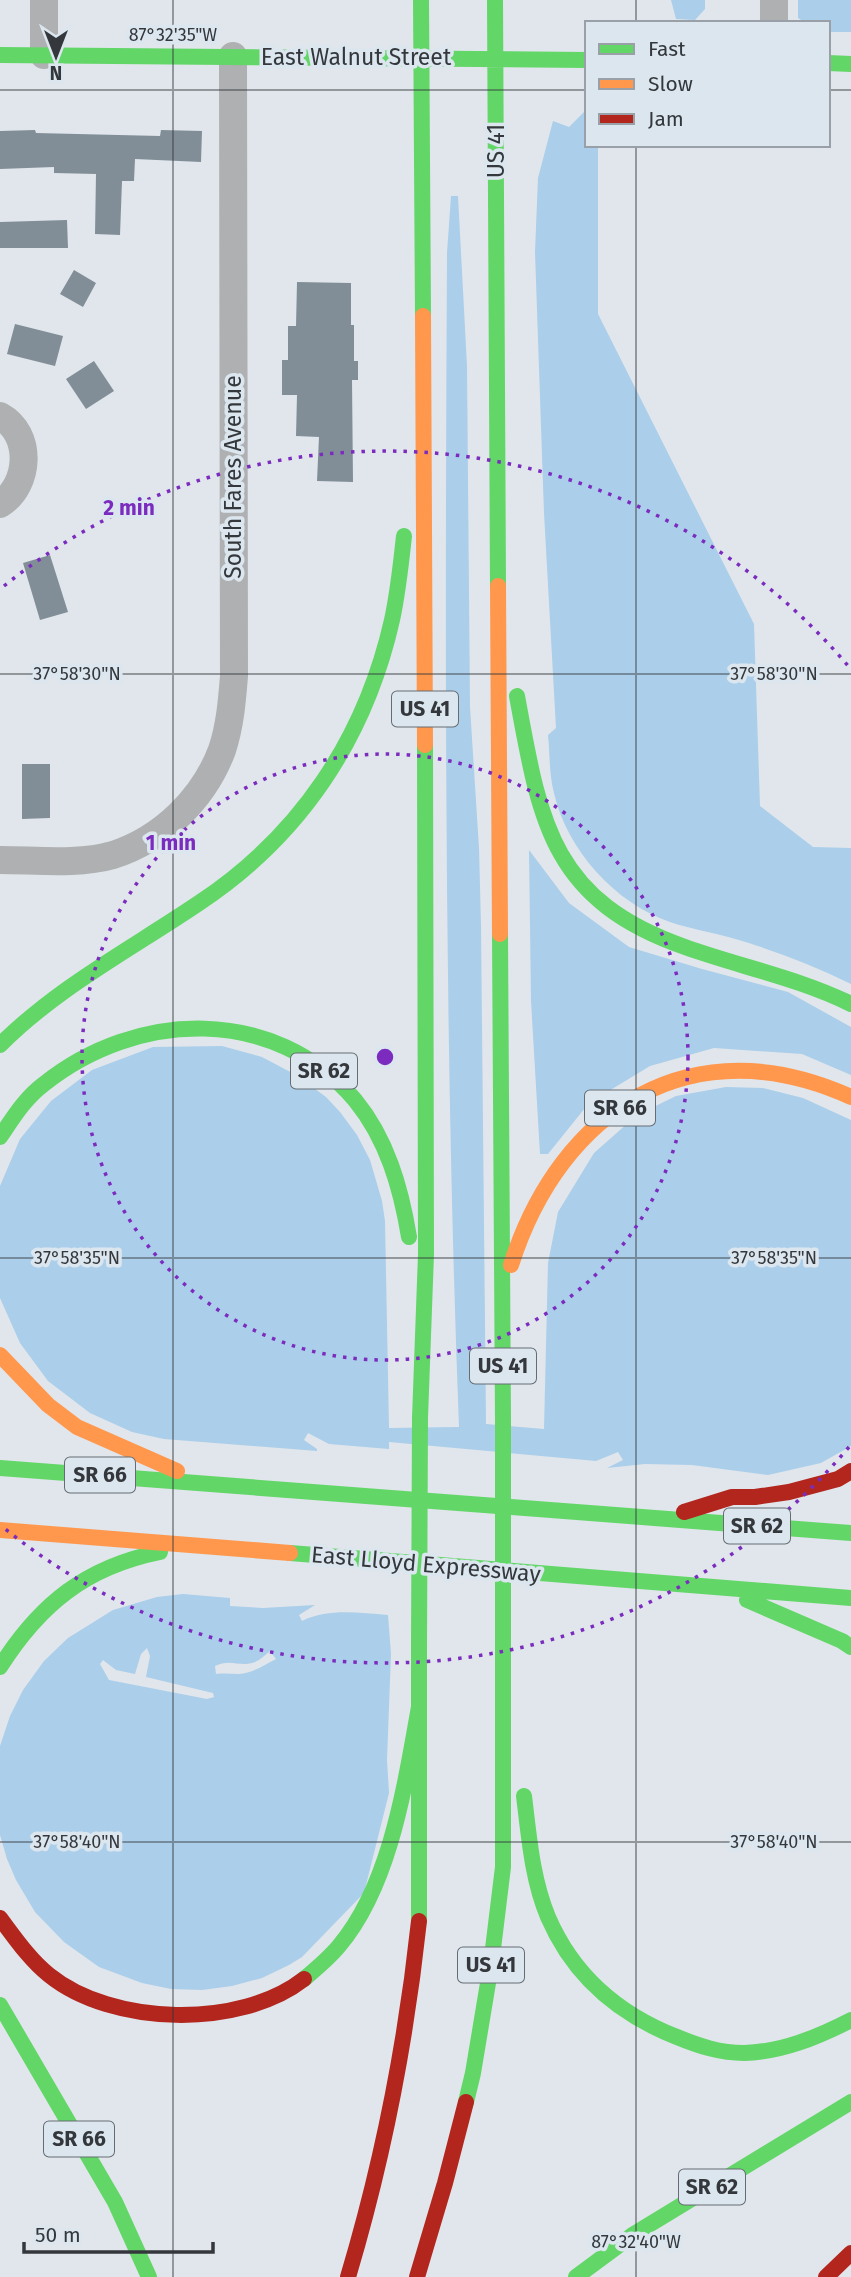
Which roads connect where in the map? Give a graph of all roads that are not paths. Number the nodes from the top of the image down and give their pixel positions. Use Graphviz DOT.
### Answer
graph roads {
  1 [pos="44,0"];
  2 [pos="421,0"];
  3 [pos="495,0"];
  4 [pos="774,0"];
  5 [pos="774,21"];
  6 [pos="0,55"];
  7 [pos="44,55"];
  8 [pos="233,56"];
  9 [pos="421,57"];
  10 [pos="495,58"];
  11 [pos="585,60"];
  12 [pos="830,63"];
  13 [pos="851,64"];
  14 [pos="422,297"];
  15 [pos="0,416"];
  16 [pos="0,504"];
  17 [pos="498,562"];
  18 [pos="0,860"];
  19 [pos="851,1004"];
  20 [pos="0,1045"];
  21 [pos="851,1097"];
  22 [pos="0,1137"];
  23 [pos="502,1312"];
  24 [pos="0,1355"];
  25 [pos="420,1418"];
  26 [pos="0,1468"];
  27 [pos="851,1471"];
  28 [pos="201,1482"];
  29 [pos="662,1519"];
  30 [pos="0,1530"];
  31 [pos="851,1533"];
  32 [pos="205,1546"];
  33 [pos="719,1588"];
  34 [pos="851,1598"];
  35 [pos="503,1644"];
  36 [pos="851,1647"];
  37 [pos="0,1667"];
  38 [pos="419,1707"];
  39 [pos="520,1751"];
  40 [pos="522,1778"];
  41 [pos="0,1918"];
  42 [pos="0,2005"];
  43 [pos="851,2020"];
  44 [pos="851,2102"];
  45 [pos="851,2253"];
  46 [pos="149,2277"];
  47 [pos="348,2277"];
  48 [pos="417,2277"];
  49 [pos="576,2277"];
  50 [pos="826,2277"];
  1 -- 7 [label="street"];
  2 -- 9 [label="main road, US 41"];
  3 -- 10 [label="main road, US 41"];
  4 -- 5 [label="street"];
  6 -- 7 [label="main road, East Walnut Street"];
  7 -- 8 [label="main road, East Walnut Street"];
  8 -- 9 [label="main road, East Walnut Street"];
  8 -- 18 [label="street, South Fares Avenue"];
  9 -- 10 [label="main road, East Walnut Street"];
  9 -- 14 [label="main road, US 41"];
  10 -- 11 [label="main road, East Walnut Street"];
  10 -- 17 [label="main road, US 41 / US 41"];
  12 -- 13 [label="main road"];
  14 -- 20 [label="main road"];
  14 -- 25 [label="main road, US 41"];
  15 -- 16 [label="street"];
  17 -- 19 [label="main road"];
  17 -- 23 [label="main road, US 41 / US 41"];
  21 -- 23 [label="main road, SR 66"];
  22 -- 25 [label="main road, SR 62"];
  23 -- 35 [label="main road, US 41 / US 41, bridge"];
  24 -- 28 [label="main road, SR 62"];
  25 -- 38 [label="main road, US 41, bridge"];
  26 -- 28 [label="main road, SR 66"];
  27 -- 29 [label="main road"];
  28 -- 29 [label="main road, SR 62"];
  29 -- 31 [label="main road, SR 62"];
  30 -- 32 [label="main road, East Lloyd Expressway"];
  32 -- 33 [label="main road, East Lloyd Expressway"];
  32 -- 37 [label="main road"];
  33 -- 34 [label="main road, East Lloyd Expressway"];
  33 -- 36 [label="main road"];
  35 -- 39 [label="main road"];
  35 -- 48 [label="main road, US 41"];
  38 -- 41 [label="main road"];
  38 -- 47 [label="main road, US 41"];
  40 -- 43 [label="main road"];
  42 -- 46 [label="main road, SR 66"];
  44 -- 49 [label="main road, SR 62"];
  45 -- 50 [label="main road"];
}
